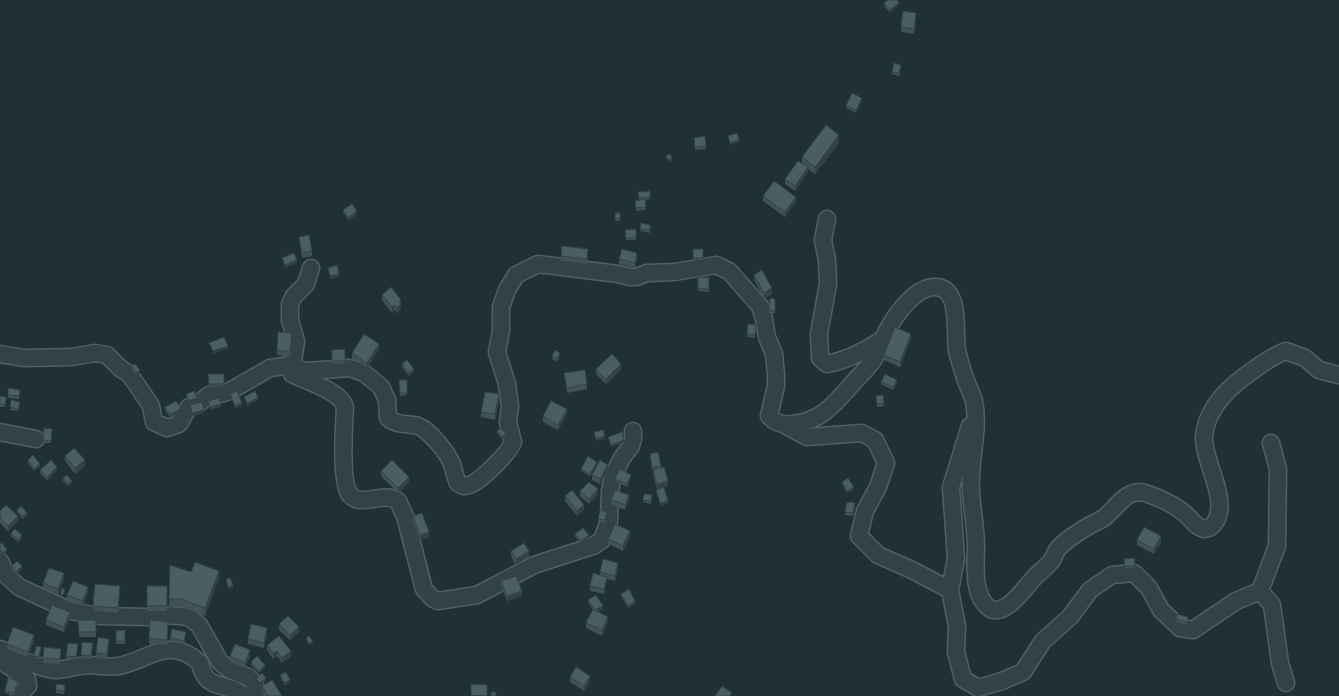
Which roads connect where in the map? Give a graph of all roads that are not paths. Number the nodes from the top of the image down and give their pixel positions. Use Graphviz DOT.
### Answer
graph roads {
  1 [pos="827,220"];
  2 [pos="311,268"];
  3 [pos="882,339"];
  4 [pos="0,354"];
  5 [pos="290,366"];
  6 [pos="270,368"];
  7 [pos="1339,375"];
  8 [pos="975,412"];
  9 [pos="783,424"];
  10 [pos="632,431"];
  11 [pos="0,432"];
  12 [pos="36,439"];
  13 [pos="1271,443"];
  14 [pos="0,561"];
  15 [pos="950,590"];
  16 [pos="1260,591"];
  17 [pos="0,649"];
  18 [pos="0,660"];
  19 [pos="1286,682"];
  20 [pos="19,696"];
  21 [pos="244,696"];
  22 [pos="260,696"];
  1 -- 3 [label="street"];
  2 -- 5 [label="street"];
  3 -- 8 [label="street"];
  3 -- 9 [label="street"];
  4 -- 6 [label="street"];
  5 -- 6 [label="street"];
  5 -- 9 [label="street"];
  6 -- 10 [label="street"];
  7 -- 8 [label="street"];
  8 -- 15 [label="street"];
  9 -- 15 [label="street"];
  11 -- 12 [label="street"];
  13 -- 16 [label="street"];
  14 -- 22 [label="street"];
  15 -- 16 [label="street"];
  16 -- 19 [label="street"];
  17 -- 21 [label="street"];
  18 -- 20 [label="street"];
}
